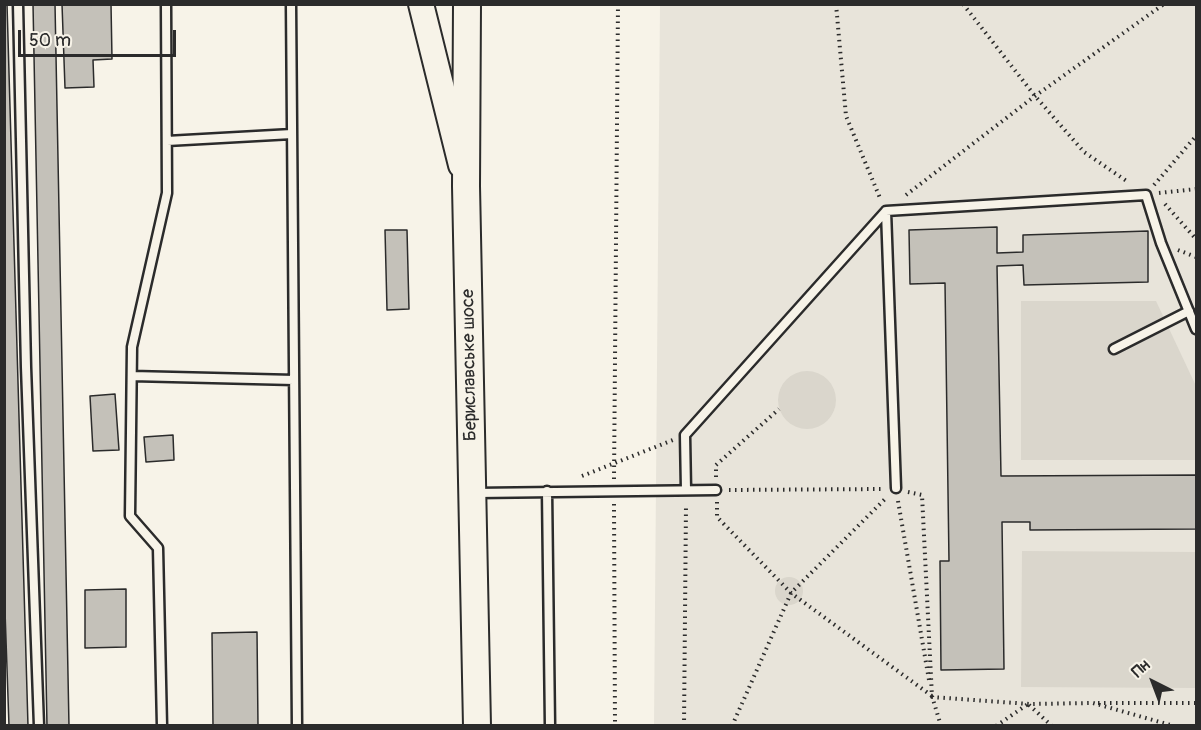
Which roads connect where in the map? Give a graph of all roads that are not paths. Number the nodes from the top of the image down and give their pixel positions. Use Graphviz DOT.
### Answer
graph roads {
  1 [pos="18,4"];
  2 [pos="166,4"];
  3 [pos="291,4"];
  4 [pos="421,4"];
  5 [pos="467,4"];
  6 [pos="292,134"];
  7 [pos="166,141"];
  8 [pos="466,186"];
  9 [pos="886,211"];
  10 [pos="1189,311"];
  11 [pos="1197,329"];
  12 [pos="1114,349"];
  13 [pos="132,376"];
  14 [pos="294,380"];
  15 [pos="896,488"];
  16 [pos="686,490"];
  17 [pos="716,490"];
  18 [pos="547,491"];
  19 [pos="472,493"];
  20 [pos="39,726"];
  21 [pos="162,726"];
  22 [pos="297,726"];
  23 [pos="477,726"];
  24 [pos="550,726"];
  1 -- 20 [label="lane"];
  2 -- 7 [label="lane"];
  3 -- 6 [label="lane"];
  4 -- 8 [label="street"];
  5 -- 8 [label="main road, Бериславське шосе"];
  6 -- 7 [label="lane"];
  6 -- 14 [label="lane"];
  7 -- 13 [label="lane"];
  8 -- 19 [label="main road, Бериславське шосе"];
  9 -- 10 [label="lane"];
  9 -- 15 [label="lane"];
  9 -- 16 [label="lane"];
  10 -- 11 [label="lane"];
  10 -- 12 [label="lane"];
  13 -- 14 [label="lane"];
  13 -- 21 [label="lane"];
  14 -- 22 [label="lane"];
  16 -- 17 [label="lane"];
  16 -- 18 [label="lane"];
  18 -- 19 [label="lane"];
  18 -- 24 [label="lane"];
  19 -- 23 [label="main road, Бериславське шосе"];
}
